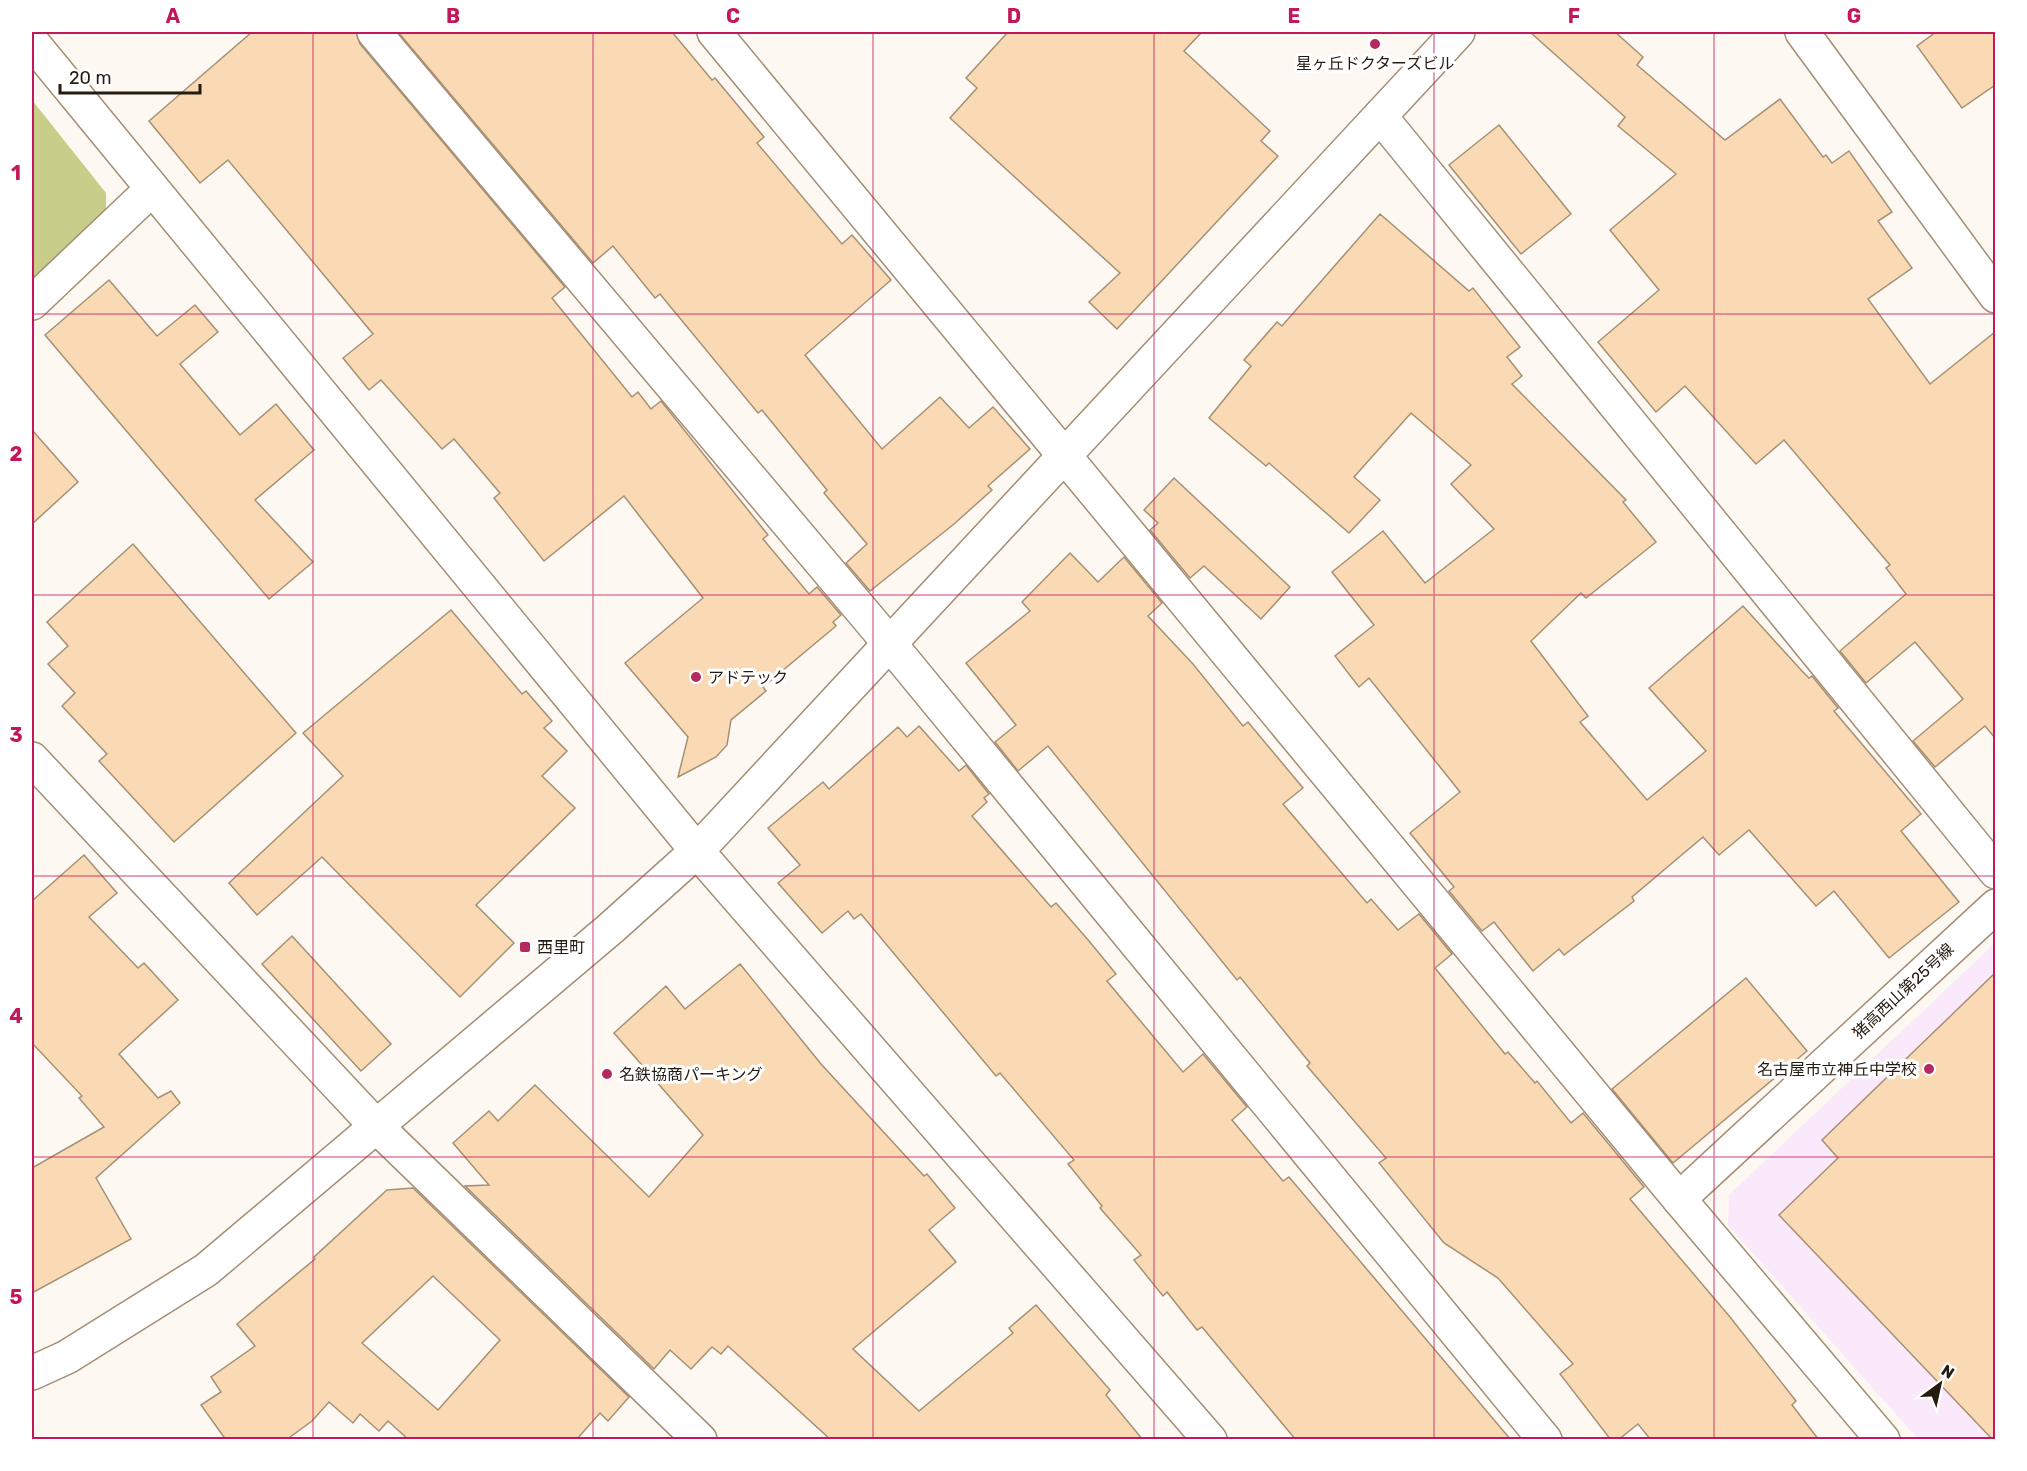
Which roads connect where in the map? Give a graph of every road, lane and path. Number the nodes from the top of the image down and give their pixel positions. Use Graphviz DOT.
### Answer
graph roads {
  1 [pos="374,32"];
  2 [pos="714,32"];
  3 [pos="1458,32"];
  4 [pos="1802,32"];
  5 [pos="32,42"];
  6 [pos="1380,116"];
  7 [pos="152,189"];
  8 [pos="1995,296"];
  9 [pos="32,303"];
  10 [pos="1064,455"];
  11 [pos="890,644"];
  12 [pos="32,759"];
  13 [pos="697,851"];
  14 [pos="1995,872"];
  15 [pos="1995,906"];
  16 [pos="377,1127"];
  17 [pos="1679,1199"];
  18 [pos="32,1373"];
  19 [pos="699,1440"];
  20 [pos="1210,1440"];
  21 [pos="1545,1440"];
  22 [pos="1883,1440"];
  1 -- 11 [label="street"];
  2 -- 10 [label="street"];
  3 -- 6 [label="street"];
  4 -- 8 [label="street"];
  5 -- 7 [label="street"];
  6 -- 10 [label="street"];
  6 -- 14 [label="street"];
  7 -- 9 [label="street"];
  7 -- 13 [label="street"];
  10 -- 11 [label="street"];
  10 -- 17 [label="street"];
  11 -- 13 [label="street"];
  11 -- 21 [label="street"];
  12 -- 16 [label="street"];
  13 -- 16 [label="street"];
  13 -- 20 [label="street"];
  15 -- 17 [label="street, 猪高西山第25号線"];
  16 -- 18 [label="street"];
  16 -- 19 [label="street"];
  17 -- 22 [label="street"];
}
